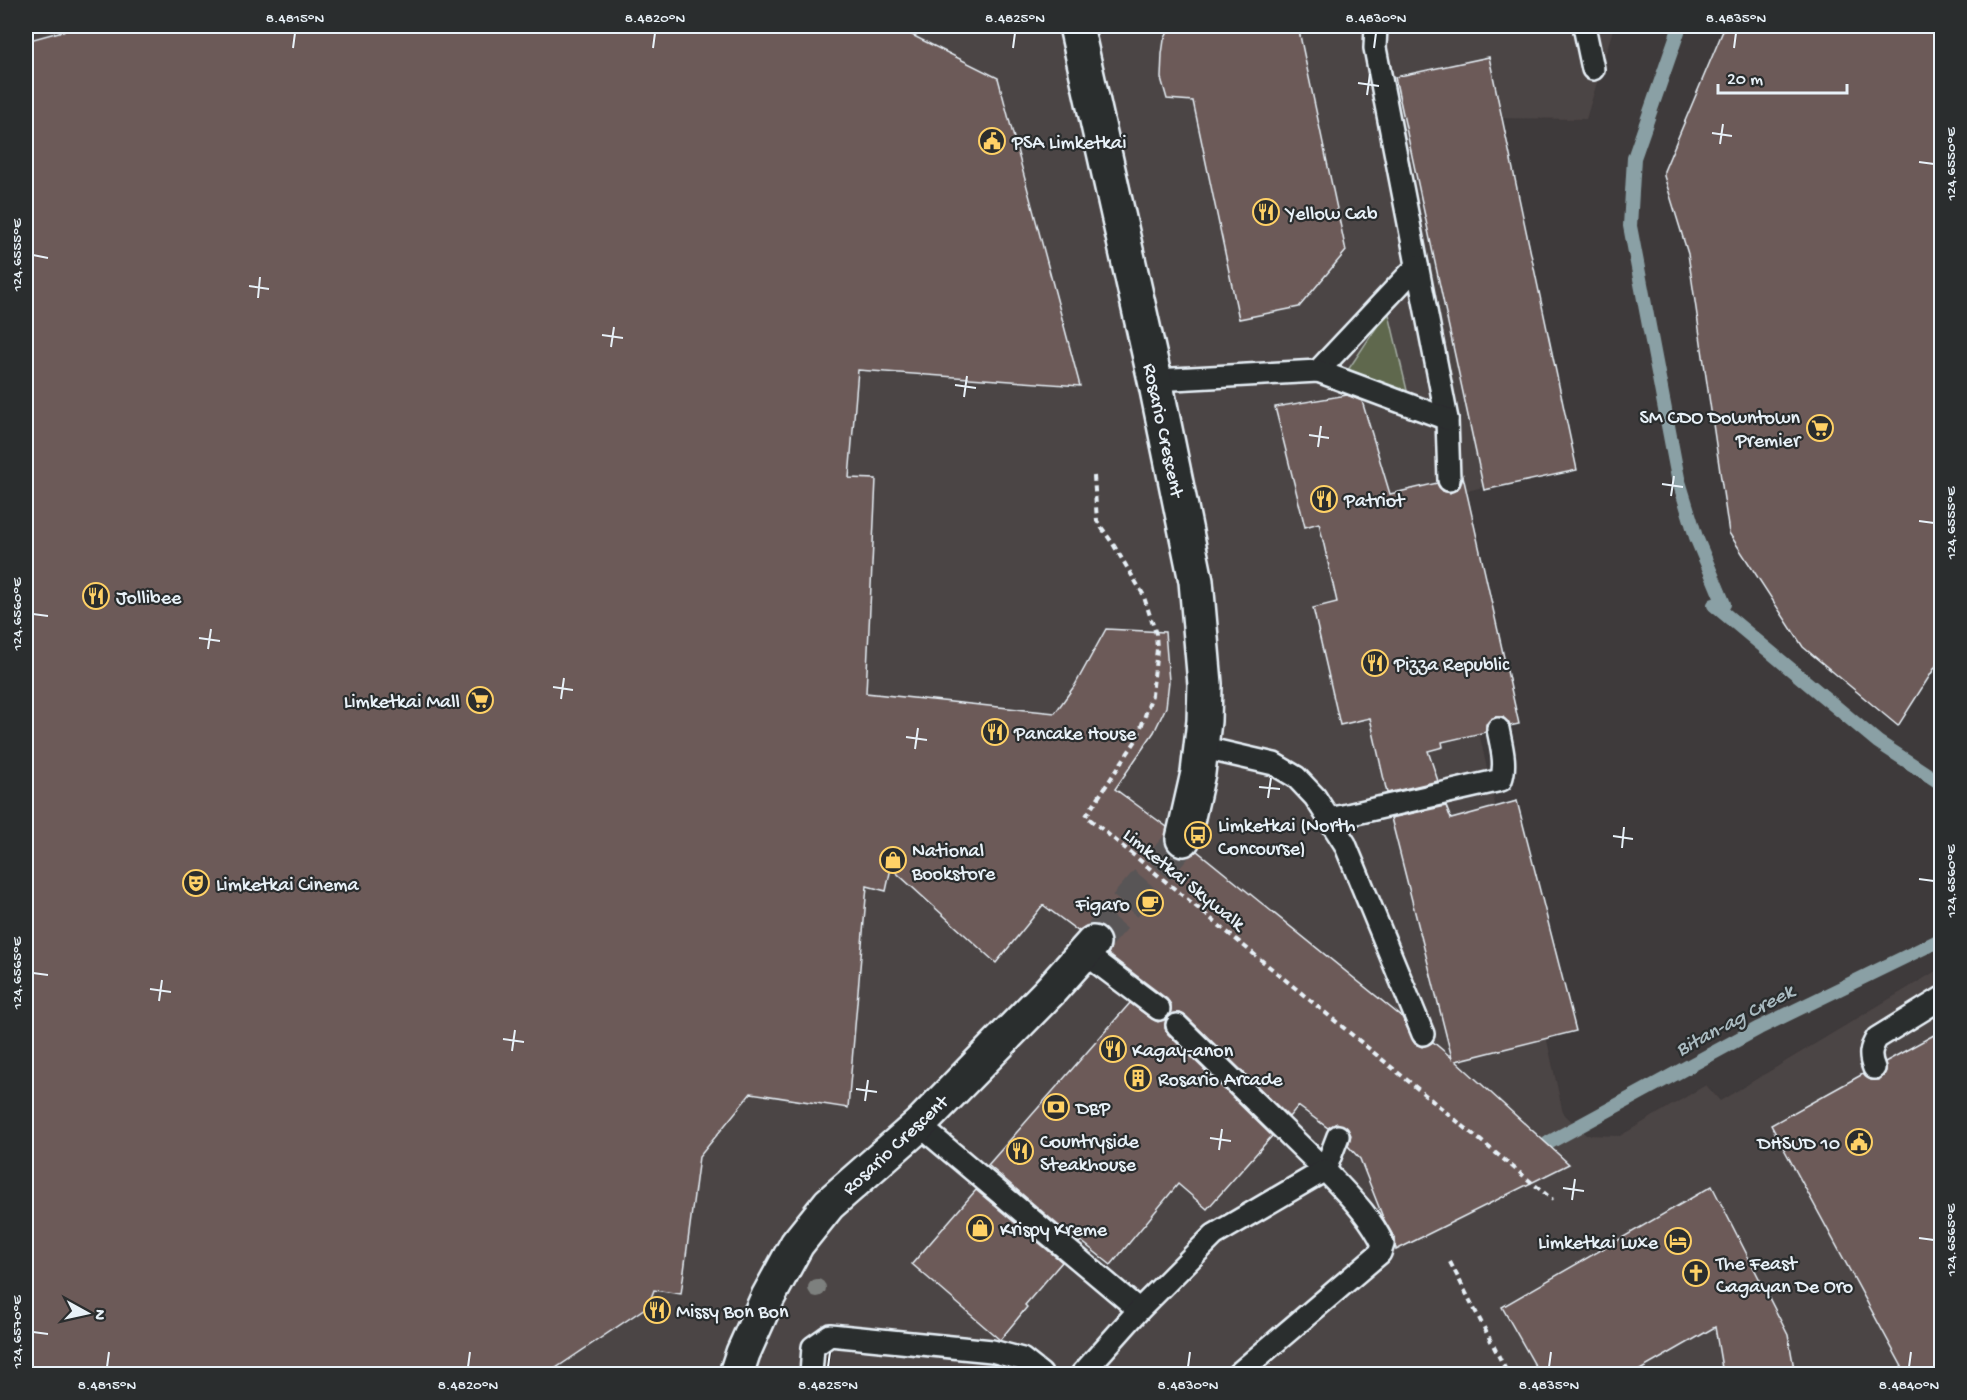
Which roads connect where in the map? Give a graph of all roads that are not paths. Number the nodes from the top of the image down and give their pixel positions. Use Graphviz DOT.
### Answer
graph roads {
  1 [pos="1076,26"];
  2 [pos="1376,26"];
  3 [pos="1584,26"];
  4 [pos="1593,69"];
  5 [pos="1417,266"];
  6 [pos="1318,371"];
  7 [pos="1155,380"];
  8 [pos="1447,419"];
  9 [pos="1449,480"];
  10 [pos="1498,729"];
  11 [pos="1200,747"];
  12 [pos="1330,819"];
  13 [pos="1183,839"];
  14 [pos="1088,947"];
  15 [pos="1941,998"];
  16 [pos="1159,1009"];
  17 [pos="1177,1025"];
  18 [pos="1423,1034"];
  19 [pos="1874,1068"];
  20 [pos="919,1125"];
  21 [pos="1338,1136"];
  22 [pos="1325,1170"];
  23 [pos="1139,1310"];
  24 [pos="736,1374"];
  25 [pos="811,1374"];
  26 [pos="1041,1374"];
  27 [pos="1082,1374"];
  28 [pos="1238,1374"];
  1 -- 7 [label="street, Rosario Crescent"];
  2 -- 5 [label="lane"];
  3 -- 4 [label="lane"];
  5 -- 6 [label="lane"];
  5 -- 8 [label="lane"];
  6 -- 7 [label="lane"];
  6 -- 8 [label="lane"];
  7 -- 11 [label="street, Rosario Crescent"];
  8 -- 9 [label="lane"];
  10 -- 12 [label="lane"];
  11 -- 12 [label="lane"];
  11 -- 13 [label="street, Rosario Crescent"];
  12 -- 18 [label="lane"];
  14 -- 16 [label="lane"];
  14 -- 20 [label="street, Rosario Crescent"];
  15 -- 19 [label="lane"];
  17 -- 22 [label="lane"];
  20 -- 23 [label="lane"];
  20 -- 24 [label="street, Rosario Crescent"];
  21 -- 22 [label="lane"];
  22 -- 23 [label="lane"];
  22 -- 28 [label="lane"];
  23 -- 27 [label="lane"];
  25 -- 26 [label="lane"];
}
